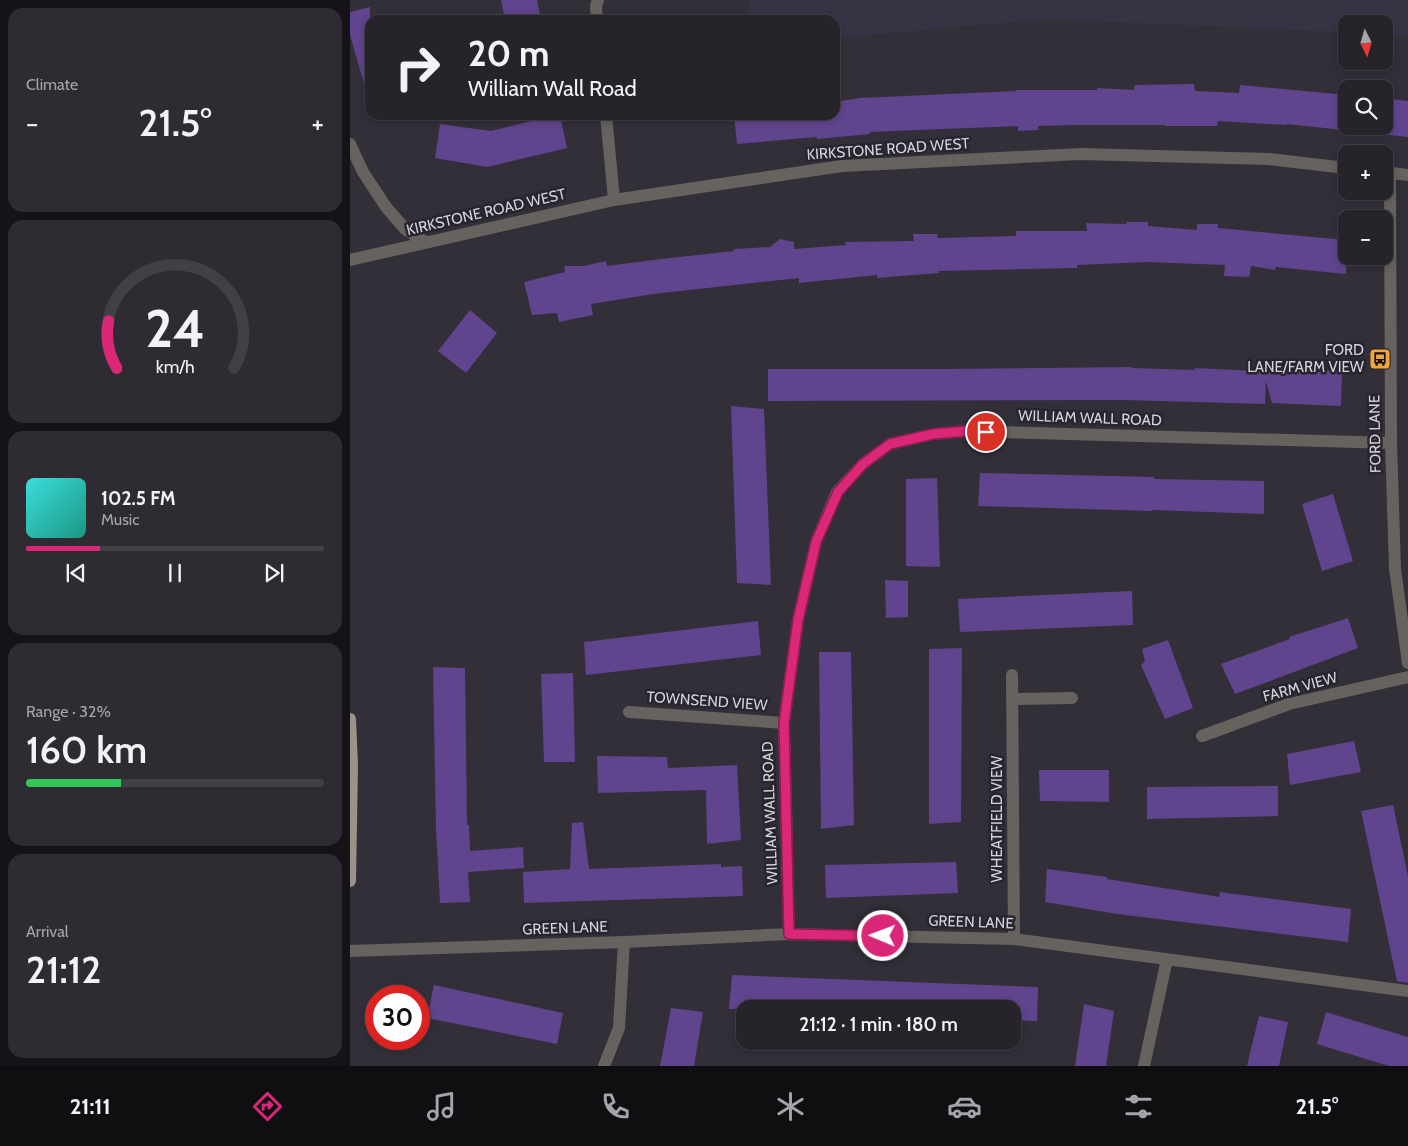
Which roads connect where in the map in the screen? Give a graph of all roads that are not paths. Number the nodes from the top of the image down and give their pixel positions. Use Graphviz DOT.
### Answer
graph roads {
  1 [pos="596,2"];
  2 [pos="597,15"];
  3 [pos="606,120"];
  4 [pos="350,144"];
  5 [pos="1338,167"];
  6 [pos="1393,174"];
  7 [pos="1408,175"];
  8 [pos="614,200"];
  9 [pos="1387,200"];
  10 [pos="425,242"];
  11 [pos="350,260"];
  12 [pos="1391,443"];
  13 [pos="1408,663"];
  14 [pos="1012,675"];
  15 [pos="1408,677"];
  16 [pos="1072,698"];
  17 [pos="1012,699"];
  18 [pos="629,712"];
  19 [pos="350,720"];
  20 [pos="784,723"];
  21 [pos="1202,736"];
  22 [pos="350,881"];
  23 [pos="789,934"];
  24 [pos="1014,939"];
  25 [pos="624,942"];
  26 [pos="350,951"];
  27 [pos="1167,959"];
  28 [pos="1408,992"];
  29 [pos="604,1066"];
  30 [pos="1144,1066"];
  1 -- 2 [label="street"];
  3 -- 8 [label="street"];
  4 -- 10 [label="street"];
  5 -- 8 [label="street, KIRKSTONE ROAD WEST"];
  6 -- 7 [label="street"];
  8 -- 10 [label="street, KIRKSTONE ROAD WEST"];
  9 -- 12 [label="street, FORD LANE"];
  10 -- 11 [label="street, KIRKSTONE ROAD WEST"];
  12 -- 13 [label="street, FORD LANE"];
  12 -- 20 [label="street, WILLIAM WALL ROAD"];
  14 -- 17 [label="street, WHEATFIELD VIEW"];
  15 -- 21 [label="street, FARM VIEW"];
  16 -- 17 [label="street"];
  17 -- 24 [label="street, WHEATFIELD VIEW"];
  18 -- 20 [label="street, TOWNSEND VIEW"];
  19 -- 22 [label="main road"];
  20 -- 23 [label="street, WILLIAM WALL ROAD"];
  23 -- 24 [label="street, GREEN LANE"];
  23 -- 25 [label="street, GREEN LANE"];
  24 -- 27 [label="street, GREEN LANE"];
  25 -- 26 [label="street, GREEN LANE"];
  25 -- 29 [label="street"];
  27 -- 28 [label="street, GREEN LANE"];
  27 -- 30 [label="street"];
}
